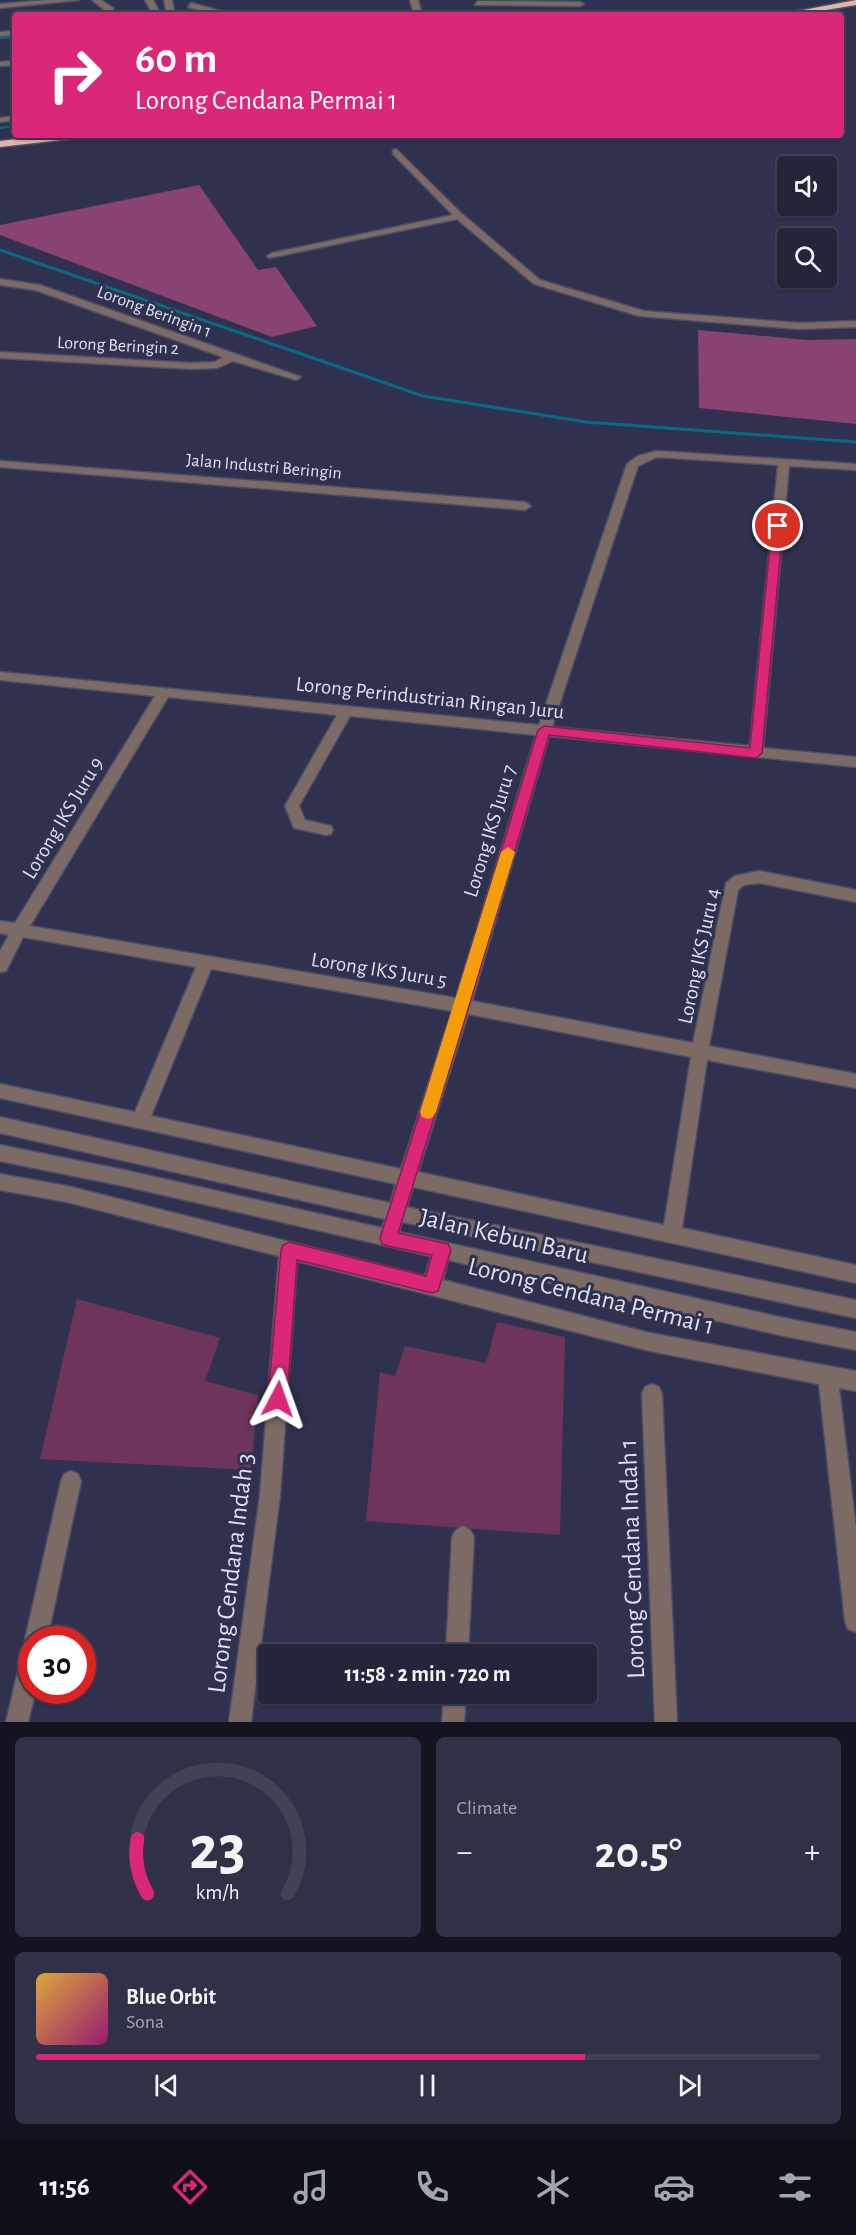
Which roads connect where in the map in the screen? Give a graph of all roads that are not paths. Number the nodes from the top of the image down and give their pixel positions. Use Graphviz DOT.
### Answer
graph roads {
  1 [pos="75,0"];
  2 [pos="96,0"];
  3 [pos="477,1"];
  4 [pos="38,2"];
  5 [pos="856,2"];
  6 [pos="23,4"];
  7 [pos="580,4"];
  8 [pos="64,5"];
  9 [pos="0,6"];
  10 [pos="856,7"];
  11 [pos="192,8"];
  12 [pos="23,12"];
  13 [pos="110,12"];
  14 [pos="216,12"];
  15 [pos="798,12"];
  16 [pos="826,12"];
  17 [pos="52,138"];
  18 [pos="0,144"];
  19 [pos="396,152"];
  20 [pos="459,216"];
  21 [pos="272,256"];
  22 [pos="0,282"];
  23 [pos="856,324"];
  24 [pos="0,356"];
  25 [pos="232,357"];
  26 [pos="296,377"];
  27 [pos="784,463"];
  28 [pos="0,464"];
  29 [pos="856,467"];
  30 [pos="525,506"];
  31 [pos="0,676"];
  32 [pos="163,694"];
  33 [pos="346,711"];
  34 [pos="544,730"];
  35 [pos="756,753"];
  36 [pos="856,762"];
  37 [pos="326,830"];
  38 [pos="856,896"];
  39 [pos="0,927"];
  40 [pos="19,930"];
  41 [pos="205,964"];
  42 [pos="0,966"];
  43 [pos="462,1006"];
  44 [pos="700,1052"];
  45 [pos="856,1081"];
  46 [pos="0,1091"];
  47 [pos="140,1121"];
  48 [pos="0,1125"];
  49 [pos="0,1153"];
  50 [pos="407,1178"];
  51 [pos="0,1182"];
  52 [pos="396,1213"];
  53 [pos="672,1235"];
  54 [pos="388,1238"];
  55 [pos="289,1250"];
  56 [pos="442,1250"];
  57 [pos="856,1274"];
  58 [pos="432,1285"];
  59 [pos="856,1309"];
  60 [pos="856,1341"];
  61 [pos="828,1374"];
  62 [pos="856,1381"];
  63 [pos="652,1394"];
  64 [pos="71,1481"];
  65 [pos="463,1537"];
  66 [pos="856,1621"];
  67 [pos="39,1626"];
  68 [pos="458,1644"];
  69 [pos="21,1704"];
  70 [pos="454,1704"];
  71 [pos="17,1722"];
  72 [pos="240,1722"];
  73 [pos="453,1722"];
  74 [pos="666,1722"];
  1 -- 8 [label="street"];
  2 -- 13 [label="street"];
  3 -- 7 [label="street"];
  4 -- 6 [label="street"];
  4 -- 8 [label="street"];
  5 -- 15 [label="highway"];
  6 -- 9 [label="street"];
  6 -- 12 [label="street"];
  10 -- 16 [label="highway"];
  11 -- 14 [label="street"];
  17 -- 18 [label="highway"];
  19 -- 20 [label="street"];
  20 -- 21 [label="street"];
  20 -- 23 [label="street"];
  22 -- 25 [label="street, Lorong Beringin 1"];
  24 -- 25 [label="street, Lorong Beringin 2"];
  25 -- 26 [label="street, Lorong Beringin 1"];
  27 -- 29 [label="street"];
  27 -- 34 [label="street, Lorong IKS Juru 7"];
  27 -- 35 [label="street"];
  28 -- 30 [label="street, Jalan Industri Beringin"];
  31 -- 32 [label="street, Lorong Perindustrian Ringan Juru"];
  32 -- 33 [label="street, Lorong Perindustrian Ringan Juru"];
  32 -- 40 [label="street, Lorong IKS Juru 9"];
  33 -- 34 [label="street, Lorong Perindustrian Ringan Juru"];
  33 -- 37 [label="street"];
  34 -- 35 [label="street, Lorong Perindustrian Ringan Juru"];
  34 -- 43 [label="street, Lorong IKS Juru 7"];
  35 -- 36 [label="street, Lorong Perindustrian Ringan Juru"];
  38 -- 44 [label="street, Lorong IKS Juru 4"];
  39 -- 40 [label="street, Lorong IKS Juru 5"];
  40 -- 41 [label="street, Lorong IKS Juru 5"];
  40 -- 42 [label="street, Lorong IKS Juru 9"];
  41 -- 43 [label="street, Lorong IKS Juru 5"];
  41 -- 47 [label="street"];
  43 -- 44 [label="street, Lorong IKS Juru 5"];
  43 -- 50 [label="street, Lorong IKS Juru 7"];
  44 -- 45 [label="street, Lorong IKS Juru 5"];
  44 -- 53 [label="street"];
  46 -- 47 [label="street, Jalan Kebun Baru"];
  47 -- 50 [label="street, Jalan Kebun Baru"];
  48 -- 52 [label="street, Jalan Kebun Baru"];
  49 -- 54 [label="street, Jalan Kebun Baru"];
  50 -- 52 [label="street, Lorong IKS Juru 7"];
  50 -- 53 [label="street, Jalan Kebun Baru"];
  51 -- 55 [label="street, Lorong Cendana Permai 1"];
  52 -- 54 [label="street, Lorong IKS Juru 7"];
  52 -- 59 [label="street, Jalan Kebun Baru"];
  53 -- 57 [label="street, Jalan Kebun Baru"];
  54 -- 56 [label="street, Jalan Kebun Baru"];
  55 -- 58 [label="street, Lorong Cendana Permai 1"];
  55 -- 72 [label="street, Lorong Cendana Indah 3"];
  56 -- 58 [label="street"];
  56 -- 60 [label="street, Jalan Kebun Baru"];
  58 -- 61 [label="street, Lorong Cendana Permai 1"];
  61 -- 62 [label="street, Lorong Cendana Permai 1"];
  61 -- 66 [label="street"];
  63 -- 74 [label="street, Lorong Cendana Indah 1"];
  64 -- 67 [label="street"];
  65 -- 68 [label="street"];
  69 -- 71 [label="street"];
  70 -- 73 [label="street"];
}
